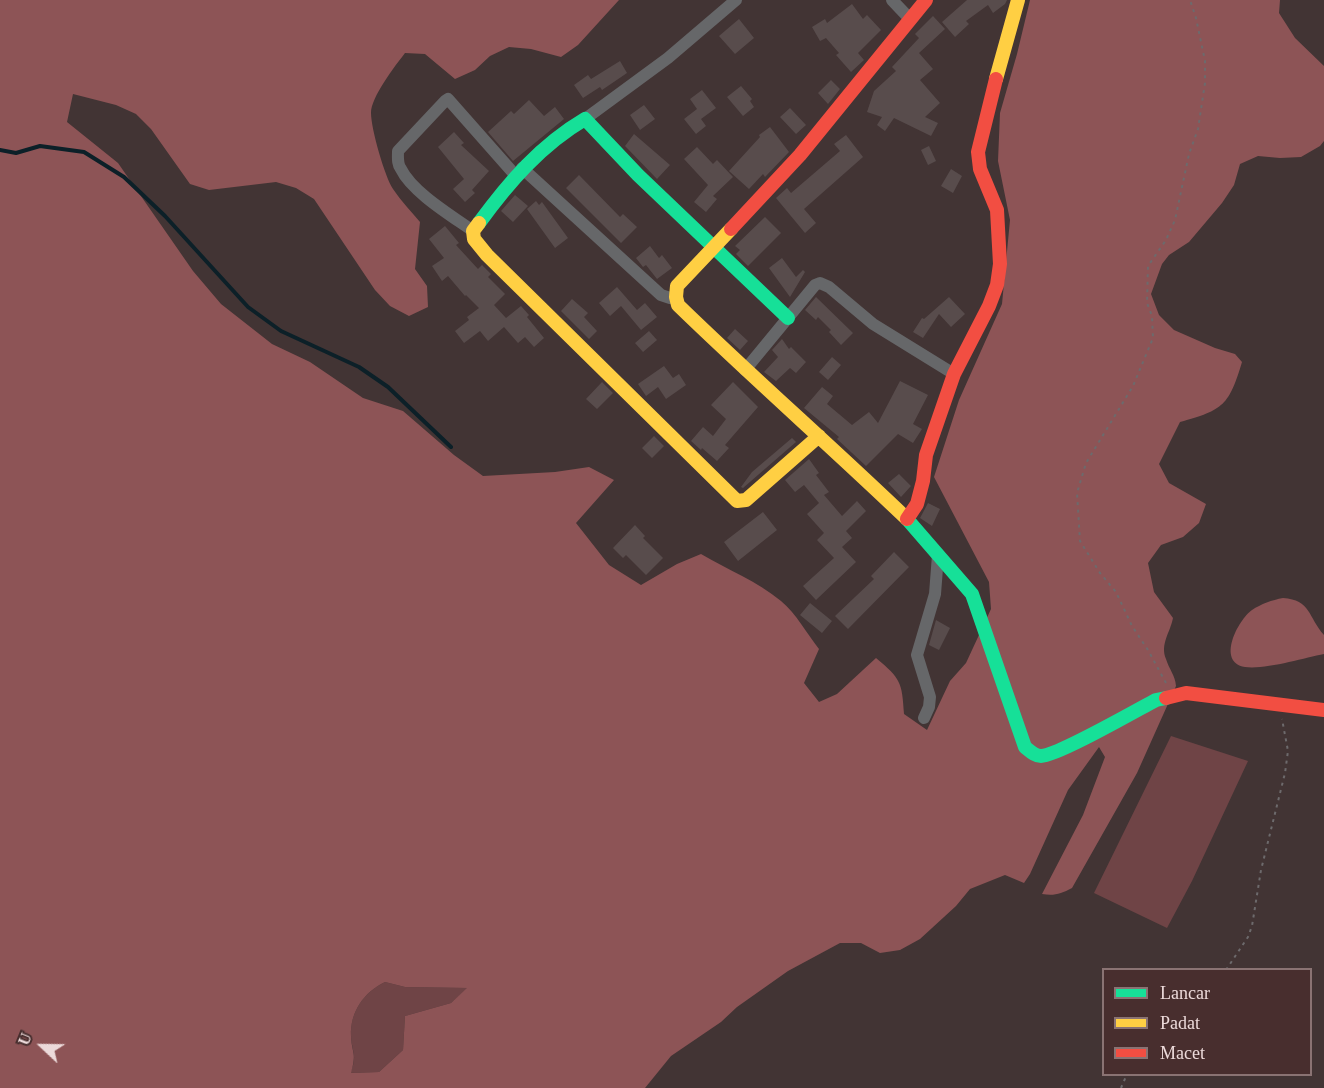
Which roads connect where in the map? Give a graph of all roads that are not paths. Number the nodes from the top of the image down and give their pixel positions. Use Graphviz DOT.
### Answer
graph roads {
  1 [pos="736,0"];
  2 [pos="892,0"];
  3 [pos="926,0"];
  4 [pos="1018,0"];
  5 [pos="910,19"];
  6 [pos="585,119"];
  7 [pos="519,172"];
  8 [pos="473,231"];
  9 [pos="713,247"];
  10 [pos="676,297"];
  11 [pos="788,318"];
  12 [pos="745,370"];
  13 [pos="954,374"];
  14 [pos="819,436"];
  15 [pos="908,519"];
  16 [pos="938,555"];
  17 [pos="1324,710"];
  18 [pos="924,718"];
  1 -- 6 [label="street"];
  2 -- 5 [label="street"];
  3 -- 5 [label="street"];
  4 -- 13 [label="street"];
  5 -- 9 [label="street"];
  6 -- 7 [label="street"];
  6 -- 9 [label="street"];
  7 -- 8 [label="street"];
  7 -- 8 [label="street"];
  7 -- 10 [label="street"];
  8 -- 14 [label="street"];
  9 -- 10 [label="street"];
  9 -- 11 [label="street"];
  10 -- 12 [label="street"];
  11 -- 12 [label="street"];
  11 -- 13 [label="street"];
  12 -- 14 [label="street"];
  13 -- 15 [label="street"];
  14 -- 15 [label="street"];
  15 -- 16 [label="street"];
  16 -- 17 [label="street"];
  16 -- 18 [label="street"];
}
